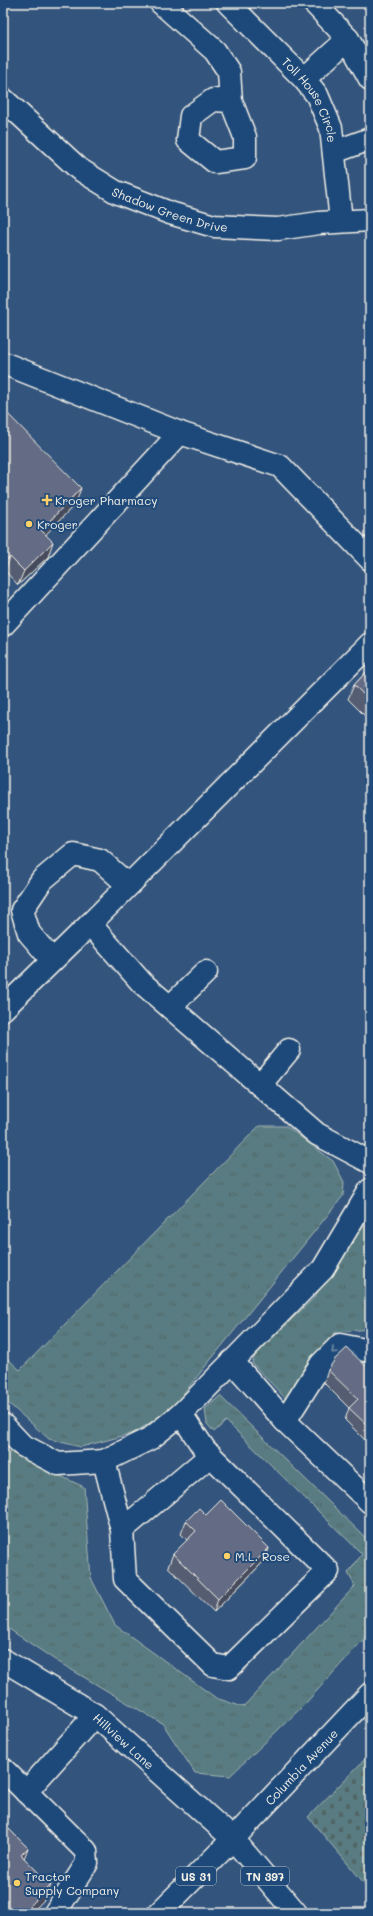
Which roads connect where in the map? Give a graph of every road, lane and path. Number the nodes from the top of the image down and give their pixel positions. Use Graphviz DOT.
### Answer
graph roads {
  1 [pos="161,3"];
  2 [pos="228,3"];
  3 [pos="314,3"];
  4 [pos="348,39"];
  5 [pos="304,79"];
  6 [pos="370,79"];
  7 [pos="3,99"];
  8 [pos="231,101"];
  9 [pos="370,139"];
  10 [pos="334,152"];
  11 [pos="370,220"];
  12 [pos="342,222"];
  13 [pos="3,363"];
  14 [pos="180,433"];
  15 [pos="370,559"];
  16 [pos="3,625"];
  17 [pos="370,644"];
  18 [pos="128,885"];
  19 [pos="90,924"];
  20 [pos="52,960"];
  21 [pos="206,972"];
  22 [pos="170,1007"];
  23 [pos="3,1009"];
  24 [pos="290,1050"];
  25 [pos="260,1085"];
  26 [pos="370,1162"];
  27 [pos="370,1190"];
  28 [pos="370,1350"];
  29 [pos="232,1361"];
  30 [pos="181,1414"];
  31 [pos="285,1421"];
  32 [pos="3,1425"];
  33 [pos="211,1456"];
  34 [pos="104,1461"];
  35 [pos="370,1502"];
  36 [pos="122,1530"];
  37 [pos="3,1660"];
  38 [pos="370,1694"];
  39 [pos="95,1715"];
  40 [pos="3,1768"];
  41 [pos="26,1792"];
  42 [pos="233,1839"];
  43 [pos="55,1913"];
  44 [pos="159,1913"];
  45 [pos="296,1913"];
  1 -- 8 [label="street"];
  2 -- 5 [label="street, Toll House Circle"];
  3 -- 4 [label="street"];
  4 -- 5 [label="street"];
  4 -- 6 [label="street"];
  5 -- 10 [label="street, Toll House Circle"];
  7 -- 12 [label="street, Shadow Green Drive"];
  9 -- 10 [label="street"];
  10 -- 12 [label="street, Toll House Circle"];
  11 -- 12 [label="street, Shadow Green Drive"];
  13 -- 14 [label="street"];
  14 -- 15 [label="street"];
  14 -- 16 [label="street"];
  17 -- 18 [label="street"];
  18 -- 19 [label="street"];
  18 -- 20 [label="street"];
  19 -- 20 [label="street"];
  19 -- 22 [label="street"];
  20 -- 23 [label="street"];
  21 -- 22 [label="street"];
  22 -- 25 [label="street"];
  24 -- 25 [label="street"];
  25 -- 26 [label="street"];
  27 -- 29 [label="street"];
  28 -- 31 [label="street, one-way"];
  29 -- 30 [label="street"];
  29 -- 31 [label="street"];
  30 -- 33 [label="street"];
  30 -- 34 [label="street"];
  31 -- 35 [label="street"];
  32 -- 34 [label="street"];
  33 -- 36 [label="street"];
  33 -- 36 [label="street"];
  34 -- 36 [label="street"];
  37 -- 39 [label="street, Hillview Lane"];
  38 -- 42 [label="street, Columbia Avenue"];
  39 -- 41 [label="street"];
  39 -- 42 [label="street, Hillview Lane"];
  40 -- 41 [label="street"];
  41 -- 43 [label="street"];
  42 -- 44 [label="street, US 31"];
  42 -- 45 [label="street, TN 397"];
}
